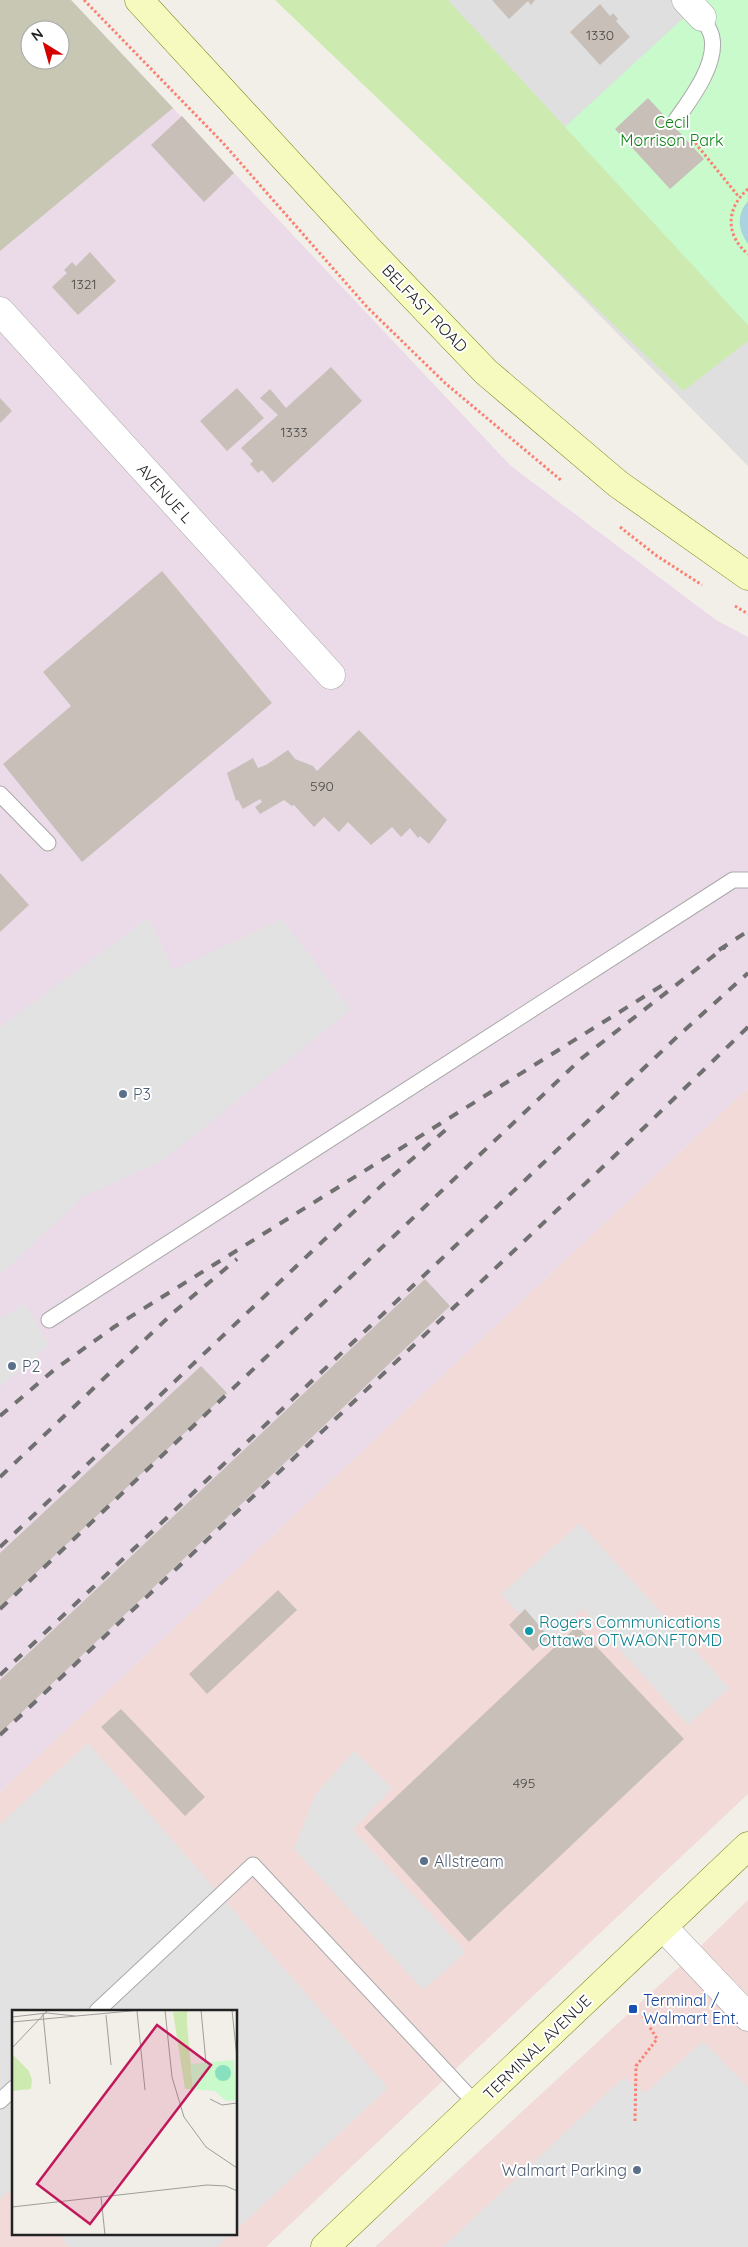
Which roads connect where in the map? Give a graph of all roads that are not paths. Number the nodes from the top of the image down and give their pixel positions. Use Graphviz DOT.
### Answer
graph roads {
  1 [pos="139,0"];
  2 [pos="694,9"];
  3 [pos="676,120"];
  4 [pos="0,311"];
  5 [pos="748,576"];
  6 [pos="331,676"];
  7 [pos="0,794"];
  8 [pos="48,843"];
  9 [pos="748,880"];
  10 [pos="49,1320"];
  11 [pos="748,1846"];
  12 [pos="663,1927"];
  13 [pos="98,2010"];
  14 [pos="748,2017"];
  15 [pos="12,2090"];
  16 [pos="0,2101"];
  17 [pos="477,2105"];
  18 [pos="325,2247"];
  1 -- 5 [label="street, BELFAST ROAD"];
  2 -- 3 [label="lane"];
  4 -- 6 [label="street, AVENUE L"];
  7 -- 8 [label="lane"];
  9 -- 10 [label="lane"];
  11 -- 12 [label="street, TERMINAL AVENUE"];
  12 -- 14 [label="street"];
  12 -- 17 [label="street, TERMINAL AVENUE"];
  13 -- 17 [label="lane"];
  15 -- 16 [label="lane"];
  17 -- 18 [label="street, TERMINAL AVENUE"];
}
